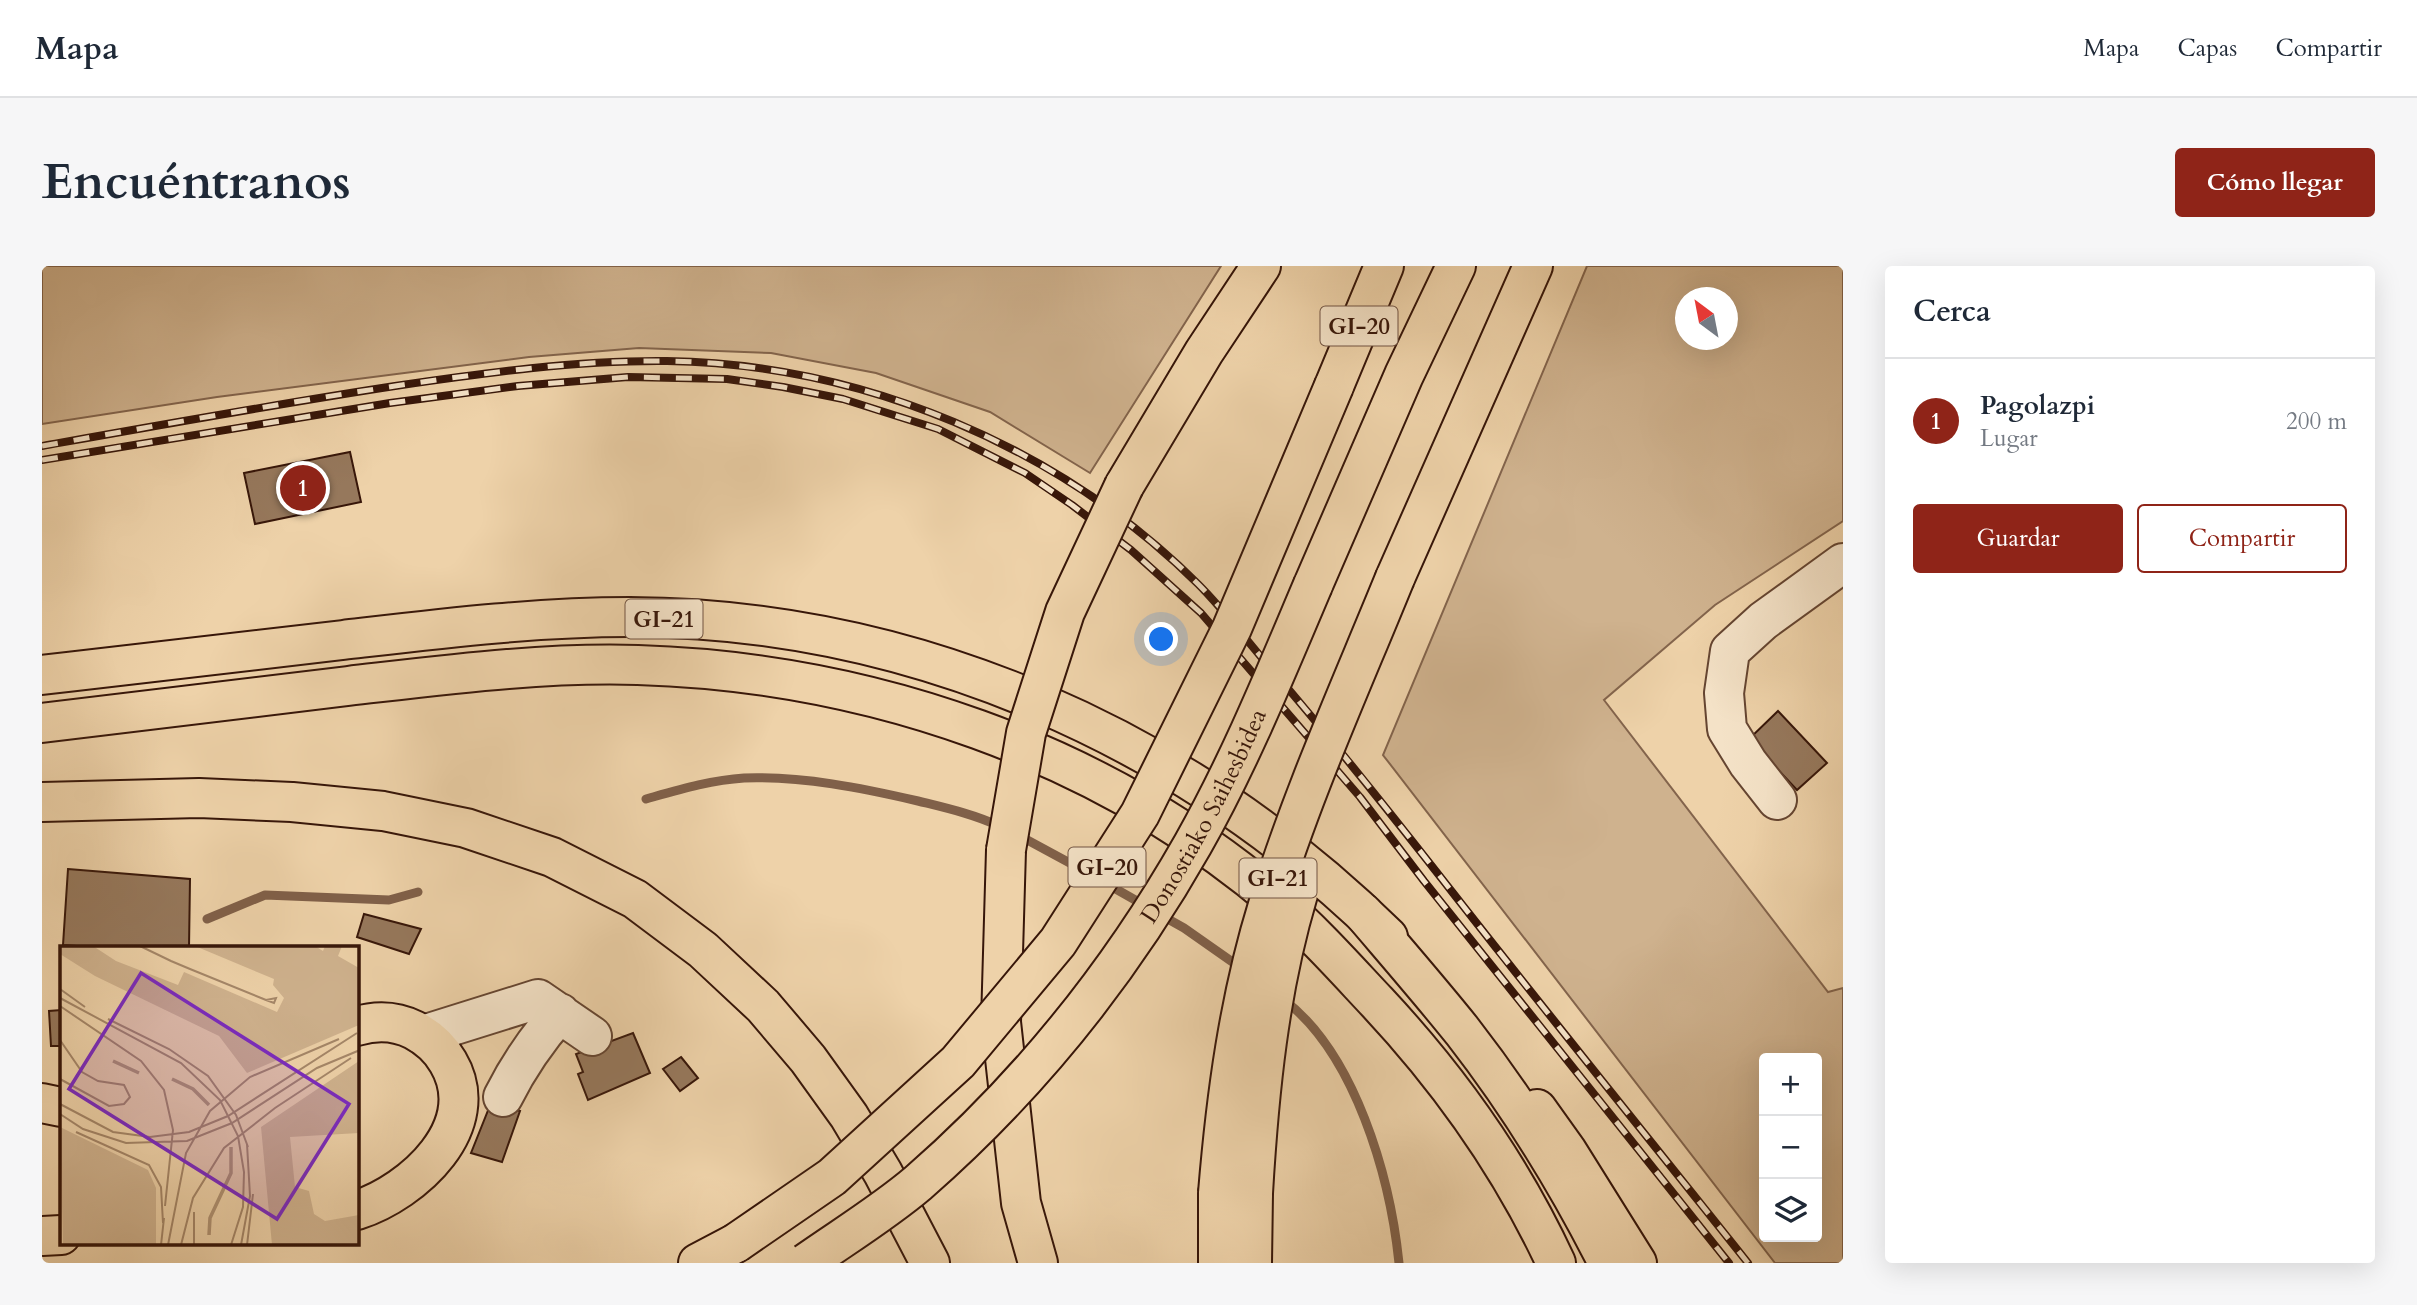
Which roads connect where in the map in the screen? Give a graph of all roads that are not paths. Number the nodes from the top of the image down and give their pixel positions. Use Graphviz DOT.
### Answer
graph roads {
  1 [pos="1261,266"];
  2 [pos="1384,266"];
  3 [pos="1456,266"];
  4 [pos="1534,266"];
  5 [pos="1843,563"];
  6 [pos="42,675"];
  7 [pos="42,723"];
  8 [pos="1777,800"];
  9 [pos="42,802"];
  10 [pos="1363,913"];
  11 [pos="560,1013"];
  12 [pos="359,1025"];
  13 [pos="423,1035"];
  14 [pos="592,1036"];
  15 [pos="503,1097"];
  16 [pos="42,1103"];
  17 [pos="60,1107"];
  18 [pos="1236,1193"];
  19 [pos="359,1209"];
  20 [pos="60,1235"];
  21 [pos="42,1236"];
  22 [pos="698,1263"];
  23 [pos="806,1263"];
  24 [pos="930,1263"];
  25 [pos="1038,1263"];
  26 [pos="1218,1263"];
  27 [pos="1252,1263"];
  28 [pos="1556,1263"];
  29 [pos="1608,1263"];
  30 [pos="1637,1263"];
  1 -- 25 [label="main road, bridge"];
  2 -- 22 [label="main road, GI-20, bridge"];
  3 -- 23 [label="main road, Donostiako Saihesbidea / GI-20, bridge"];
  4 -- 18 [label="main road, bridge"];
  5 -- 8 [label="lane"];
  6 -- 10 [label="main road, GI-21"];
  7 -- 28 [label="main road"];
  9 -- 24 [label="main road"];
  10 -- 29 [label="main road"];
  10 -- 30 [label="main road, GI-21"];
  11 -- 13 [label="lane"];
  11 -- 14 [label="lane"];
  11 -- 15 [label="lane"];
  12 -- 13 [label="main road"];
  13 -- 19 [label="main road"];
  16 -- 17 [label="main road"];
  18 -- 26 [label="main road"];
  18 -- 27 [label="main road"];
  20 -- 21 [label="main road"];
}
